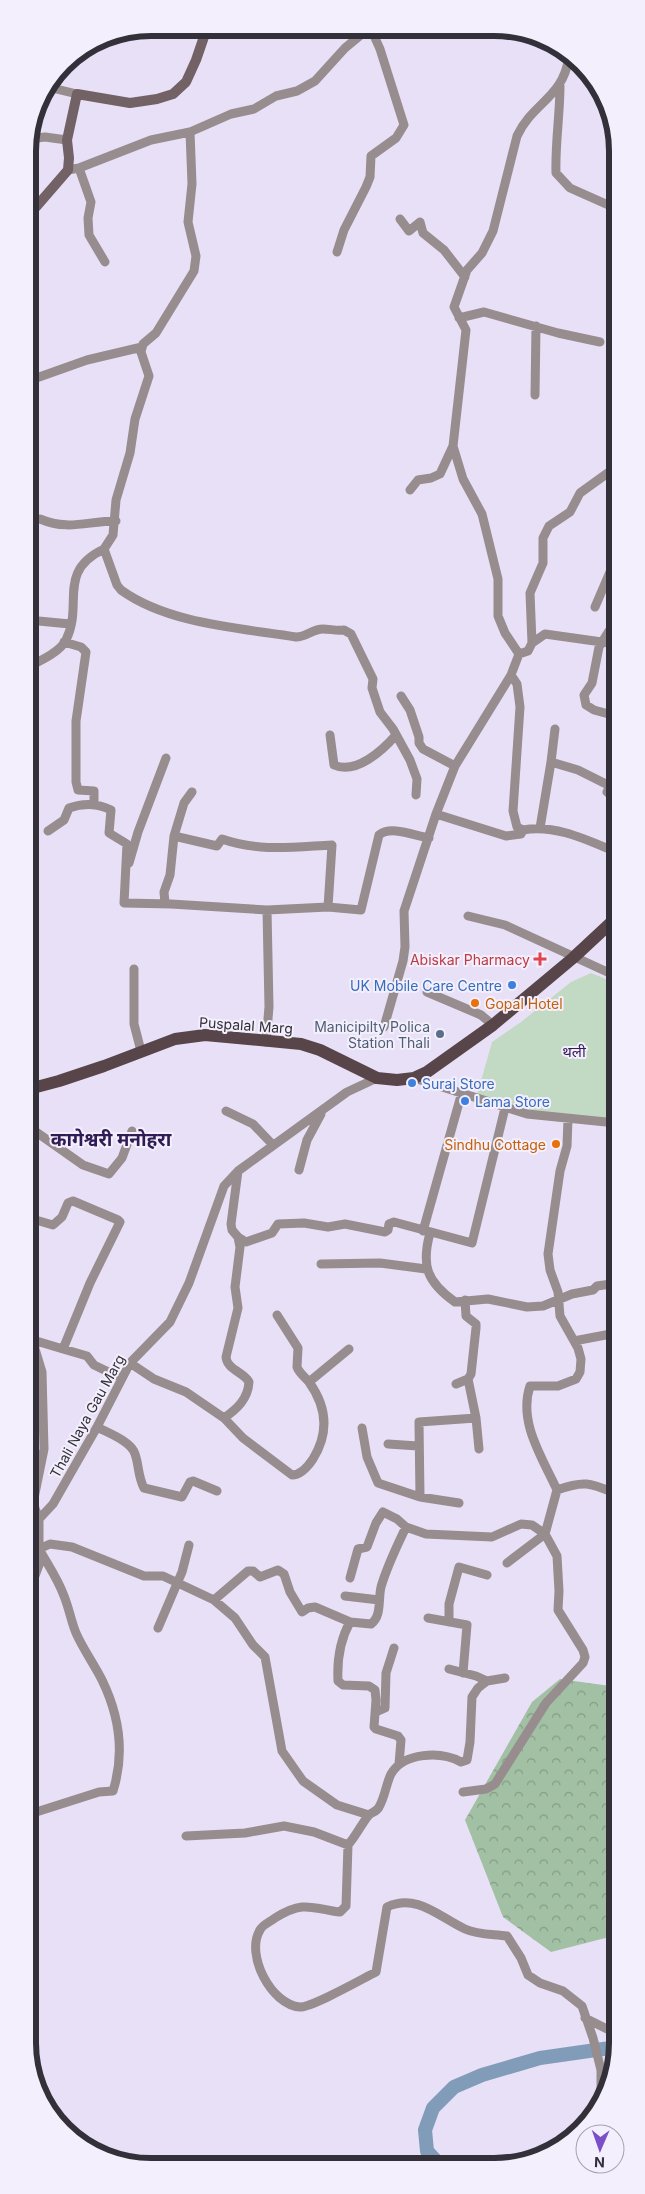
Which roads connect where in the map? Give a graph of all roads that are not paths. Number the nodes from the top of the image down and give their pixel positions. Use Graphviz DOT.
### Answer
graph roads {
  1 [pos="204,36"];
  2 [pos="360,36"];
  3 [pos="373,36"];
  4 [pos="568,64"];
  5 [pos="560,85"];
  6 [pos="55,89"];
  7 [pos="77,94"];
  8 [pos="190,132"];
  9 [pos="37,138"];
  10 [pos="68,140"];
  11 [pos="79,168"];
  12 [pos="68,170"];
  13 [pos="609,205"];
  14 [pos="36,207"];
  15 [pos="400,219"];
  16 [pos="337,252"];
  17 [pos="105,262"];
  18 [pos="465,277"];
  19 [pos="459,318"];
  20 [pos="536,326"];
  21 [pos="600,342"];
  22 [pos="142,347"];
  23 [pos="36,378"];
  24 [pos="535,395"];
  25 [pos="453,446"];
  26 [pos="609,472"];
  27 [pos="410,490"];
  28 [pos="40,519"];
  29 [pos="116,521"];
  30 [pos="104,549"];
  31 [pos="609,574"];
  32 [pos="595,607"];
  33 [pos="36,621"];
  34 [pos="70,624"];
  35 [pos="609,631"];
  36 [pos="64,642"];
  37 [pos="602,642"];
  38 [pos="532,643"];
  39 [pos="609,643"];
  40 [pos="519,654"];
  41 [pos="36,662"];
  42 [pos="511,675"];
  43 [pos="401,696"];
  44 [pos="609,714"];
  45 [pos="556,729"];
  46 [pos="396,735"];
  47 [pos="330,736"];
  48 [pos="166,758"];
  49 [pos="551,762"];
  50 [pos="455,766"];
  51 [pos="609,786"];
  52 [pos="192,792"];
  53 [pos="416,795"];
  54 [pos="94,805"];
  55 [pos="436,814"];
  56 [pos="540,828"];
  57 [pos="523,830"];
  58 [pos="48,831"];
  59 [pos="174,836"];
  60 [pos="429,838"];
  61 [pos="609,849"];
  62 [pos="126,873"];
  63 [pos="165,904"];
  64 [pos="328,908"];
  65 [pos="267,910"];
  66 [pos="468,916"];
  67 [pos="609,925"];
  68 [pos="573,958"];
  69 [pos="134,969"];
  70 [pos="609,973"];
  71 [pos="428,992"];
  72 [pos="493,1025"];
  73 [pos="384,1026"];
  74 [pos="266,1042"];
  75 [pos="141,1051"];
  76 [pos="377,1078"];
  77 [pos="414,1078"];
  78 [pos="36,1089"];
  79 [pos="462,1092"];
  80 [pos="505,1108"];
  81 [pos="226,1111"];
  82 [pos="322,1112"];
  83 [pos="568,1119"];
  84 [pos="609,1122"];
  85 [pos="132,1130"];
  86 [pos="36,1132"];
  87 [pos="273,1145"];
  88 [pos="299,1170"];
  89 [pos="238,1171"];
  90 [pos="36,1220"];
  91 [pos="427,1232"];
  92 [pos="238,1237"];
  93 [pos="321,1264"];
  94 [pos="426,1269"];
  95 [pos="609,1284"];
  96 [pos="465,1300"];
  97 [pos="558,1302"];
  98 [pos="277,1315"];
  99 [pos="609,1334"];
  100 [pos="36,1341"];
  101 [pos="574,1341"];
  102 [pos="63,1349"];
  103 [pos="349,1349"];
  104 [pos="36,1351"];
  105 [pos="130,1363"];
  106 [pos="121,1378"];
  107 [pos="468,1378"];
  108 [pos="309,1382"];
  109 [pos="456,1384"];
  110 [pos="224,1418"];
  111 [pos="476,1418"];
  112 [pos="97,1427"];
  113 [pos="362,1428"];
  114 [pos="388,1444"];
  115 [pos="418,1446"];
  116 [pos="479,1449"];
  117 [pos="36,1482"];
  118 [pos="557,1490"];
  119 [pos="217,1491"];
  120 [pos="609,1491"];
  121 [pos="420,1496"];
  122 [pos="459,1503"];
  123 [pos="36,1513"];
  124 [pos="39,1519"];
  125 [pos="406,1527"];
  126 [pos="545,1534"];
  127 [pos="189,1545"];
  128 [pos="39,1549"];
  129 [pos="507,1563"];
  130 [pos="36,1572"];
  131 [pos="487,1575"];
  132 [pos="350,1578"];
  133 [pos="178,1583"];
  134 [pos="345,1596"];
  135 [pos="214,1600"];
  136 [pos="379,1600"];
  137 [pos="428,1618"];
  138 [pos="350,1622"];
  139 [pos="450,1622"];
  140 [pos="158,1628"];
  141 [pos="394,1648"];
  142 [pos="449,1669"];
  143 [pos="463,1673"];
  144 [pos="505,1678"];
  145 [pos="487,1681"];
  146 [pos="376,1712"];
  147 [pos="399,1764"];
  148 [pos="463,1792"];
  149 [pos="36,1812"];
  150 [pos="369,1815"];
  151 [pos="186,1836"];
  152 [pos="348,1845"];
  153 [pos="585,2018"];
  154 [pos="609,2029"];
  155 [pos="602,2081"];
  1 -- 7 [label="street"];
  2 -- 8 [label="street"];
  3 -- 16 [label="street"];
  4 -- 5 [label="street"];
  5 -- 13 [label="street"];
  5 -- 18 [label="street"];
  6 -- 7 [label="street"];
  7 -- 10 [label="street"];
  8 -- 11 [label="street"];
  8 -- 22 [label="street"];
  9 -- 10 [label="street"];
  10 -- 12 [label="street"];
  11 -- 12 [label="street"];
  11 -- 17 [label="street"];
  12 -- 14 [label="street"];
  15 -- 18 [label="street"];
  18 -- 19 [label="street"];
  19 -- 20 [label="street"];
  19 -- 25 [label="street"];
  20 -- 21 [label="street"];
  20 -- 24 [label="street"];
  22 -- 23 [label="street"];
  22 -- 29 [label="street"];
  25 -- 27 [label="street"];
  25 -- 40 [label="street"];
  26 -- 38 [label="street"];
  28 -- 29 [label="street"];
  29 -- 30 [label="street"];
  30 -- 34 [label="street"];
  30 -- 46 [label="street"];
  31 -- 32 [label="street"];
  33 -- 34 [label="street"];
  34 -- 36 [label="street"];
  35 -- 37 [label="street"];
  36 -- 41 [label="street"];
  36 -- 54 [label="street"];
  37 -- 38 [label="street"];
  37 -- 39 [label="street"];
  37 -- 44 [label="street"];
  38 -- 40 [label="street"];
  40 -- 42 [label="street"];
  42 -- 50 [label="street"];
  42 -- 57 [label="street"];
  43 -- 50 [label="street"];
  45 -- 49 [label="street"];
  46 -- 47 [label="street"];
  46 -- 53 [label="street"];
  48 -- 62 [label="street"];
  49 -- 51 [label="street"];
  49 -- 56 [label="street"];
  50 -- 55 [label="street"];
  52 -- 59 [label="street"];
  54 -- 58 [label="street"];
  54 -- 62 [label="street"];
  55 -- 57 [label="street"];
  55 -- 60 [label="street"];
  56 -- 57 [label="street"];
  56 -- 61 [label="street"];
  59 -- 63 [label="street"];
  59 -- 64 [label="street"];
  60 -- 64 [label="street"];
  60 -- 73 [label="street"];
  62 -- 63 [label="street"];
  63 -- 65 [label="street"];
  64 -- 65 [label="street"];
  65 -- 74 [label="street"];
  66 -- 68 [label="street"];
  67 -- 68 [label="main road, Puspalal Marg"];
  68 -- 70 [label="street"];
  68 -- 72 [label="main road, Puspalal Marg"];
  69 -- 75 [label="street"];
  71 -- 72 [label="street"];
  72 -- 77 [label="main road, Puspalal Marg"];
  74 -- 75 [label="main road, Puspalal Marg"];
  74 -- 76 [label="main road, Puspalal Marg"];
  75 -- 78 [label="main road, Puspalal Marg"];
  76 -- 77 [label="main road, Puspalal Marg"];
  76 -- 82 [label="street, Thali Naya Gau Marg"];
  77 -- 79 [label="street"];
  79 -- 80 [label="street"];
  79 -- 91 [label="street"];
  80 -- 83 [label="street"];
  80 -- 91 [label="street"];
  81 -- 87 [label="street"];
  82 -- 87 [label="street, Thali Naya Gau Marg"];
  82 -- 88 [label="street"];
  83 -- 84 [label="street"];
  83 -- 97 [label="street"];
  85 -- 86 [label="street"];
  87 -- 89 [label="street, Thali Naya Gau Marg"];
  89 -- 92 [label="street"];
  89 -- 105 [label="street, Thali Naya Gau Marg"];
  90 -- 102 [label="street"];
  91 -- 92 [label="street"];
  91 -- 94 [label="street"];
  92 -- 110 [label="street"];
  93 -- 94 [label="street"];
  94 -- 96 [label="street"];
  95 -- 97 [label="street"];
  96 -- 97 [label="street"];
  96 -- 107 [label="street"];
  97 -- 101 [label="street"];
  98 -- 108 [label="street"];
  99 -- 101 [label="street"];
  100 -- 102 [label="street"];
  101 -- 118 [label="street"];
  102 -- 106 [label="street"];
  103 -- 108 [label="street"];
  104 -- 117 [label="street"];
  105 -- 106 [label="street, Thali Naya Gau Marg"];
  105 -- 110 [label="street"];
  106 -- 112 [label="street, Thali Naya Gau Marg"];
  107 -- 109 [label="street"];
  107 -- 111 [label="street"];
  108 -- 110 [label="street"];
  111 -- 115 [label="street"];
  111 -- 116 [label="street"];
  112 -- 119 [label="street"];
  112 -- 124 [label="street, Thali Naya Gau Marg"];
  113 -- 121 [label="street"];
  114 -- 115 [label="street"];
  115 -- 121 [label="street"];
  118 -- 120 [label="street"];
  118 -- 126 [label="street"];
  121 -- 122 [label="street"];
  123 -- 124 [label="street"];
  124 -- 128 [label="street"];
  125 -- 126 [label="street"];
  125 -- 132 [label="street"];
  125 -- 136 [label="street"];
  126 -- 129 [label="street"];
  126 -- 148 [label="street"];
  127 -- 133 [label="street"];
  128 -- 130 [label="street"];
  128 -- 133 [label="street"];
  128 -- 149 [label="street"];
  131 -- 139 [label="street"];
  133 -- 135 [label="street"];
  133 -- 140 [label="street"];
  134 -- 136 [label="street"];
  135 -- 138 [label="street"];
  135 -- 150 [label="street"];
  136 -- 138 [label="street"];
  137 -- 139 [label="street"];
  138 -- 146 [label="street"];
  139 -- 143 [label="street"];
  141 -- 146 [label="street"];
  142 -- 143 [label="street"];
  143 -- 145 [label="street"];
  144 -- 145 [label="street"];
  145 -- 147 [label="street"];
  146 -- 147 [label="street"];
  147 -- 150 [label="street"];
  150 -- 152 [label="street"];
  151 -- 152 [label="street"];
  152 -- 153 [label="street"];
  153 -- 154 [label="street"];
  153 -- 155 [label="street"];
}
